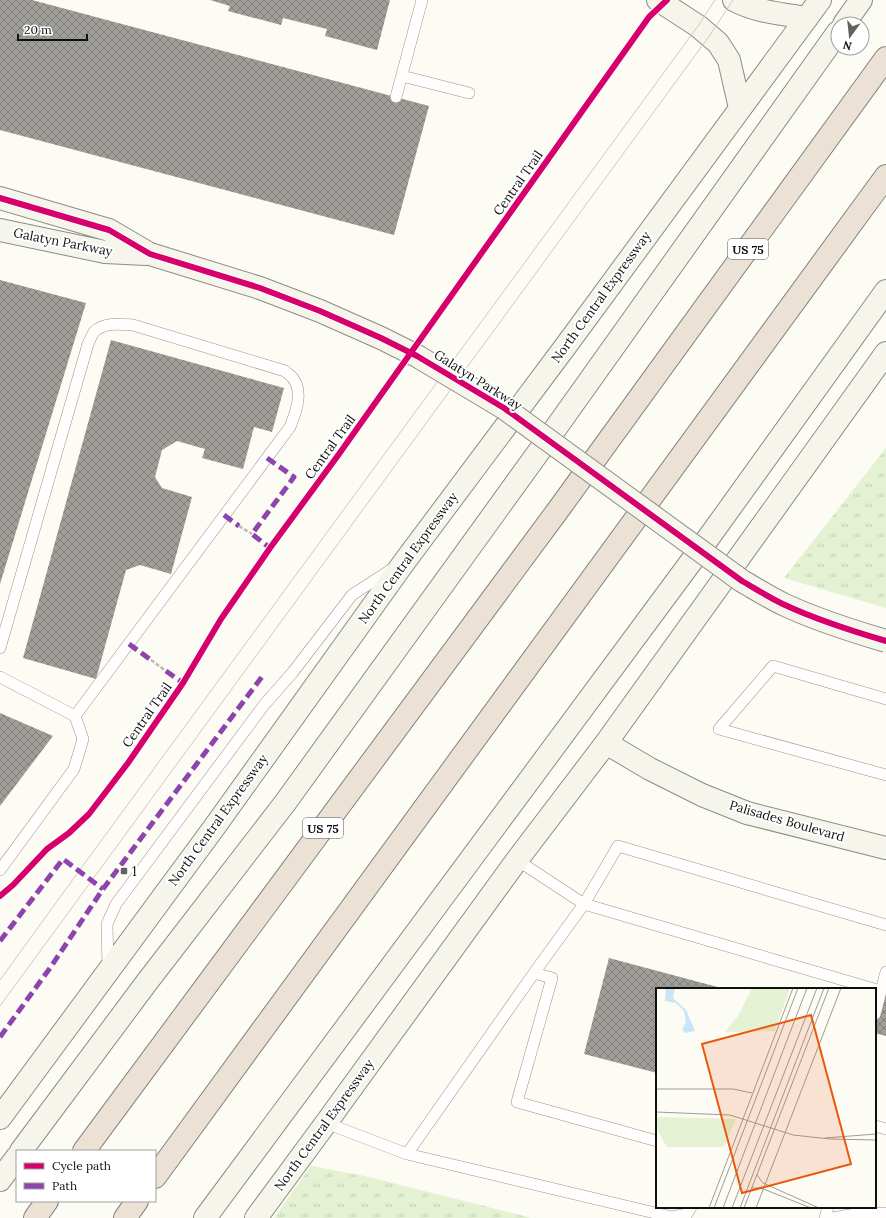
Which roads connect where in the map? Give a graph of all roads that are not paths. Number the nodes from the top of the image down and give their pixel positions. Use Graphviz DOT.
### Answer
graph roads {
  1 [pos="422,0"];
  2 [pos="658,0"];
  3 [pos="734,0"];
  4 [pos="820,0"];
  5 [pos="861,0"];
  6 [pos="850,16"];
  7 [pos="807,18"];
  8 [pos="830,43"];
  9 [pos="886,58"];
  10 [pos="402,76"];
  11 [pos="469,93"];
  12 [pos="396,97"];
  13 [pos="740,108"];
  14 [pos="886,176"];
  15 [pos="0,198"];
  16 [pos="0,230"];
  17 [pos="150,254"];
  18 [pos="886,291"];
  19 [pos="886,353"];
  20 [pos="548,439"];
  21 [pos="699,551"];
  22 [pos="406,561"];
  23 [pos="886,640"];
  24 [pos="0,648"];
  25 [pos="0,677"];
  26 [pos="886,699"];
  27 [pos="75,716"];
  28 [pos="606,743"];
  29 [pos="886,775"];
  30 [pos="886,848"];
  31 [pos="517,860"];
  32 [pos="0,870"];
  33 [pos="584,904"];
  34 [pos="886,925"];
  35 [pos="108,971"];
  36 [pos="886,972"];
  37 [pos="534,973"];
  38 [pos="869,988"];
  39 [pos="876,990"];
  40 [pos="0,1118"];
  41 [pos="326,1124"];
  42 [pos="876,1126"];
  43 [pos="886,1129"];
  44 [pos="656,1141"];
  45 [pos="22,1150"];
  46 [pos="85,1150"];
  47 [pos="408,1154"];
  48 [pos="16,1158"];
  49 [pos="156,1176"];
  50 [pos="0,1180"];
  51 [pos="46,1202"];
  52 [pos="136,1202"];
  53 [pos="828,1208"];
  54 [pos="689,1213"];
  55 [pos="886,1213"];
  56 [pos="35,1218"];
  57 [pos="125,1218"];
  58 [pos="205,1218"];
  59 [pos="256,1218"];
  60 [pos="825,1218"];
  61 [pos="833,1218"];
  1 -- 10 [label="lane"];
  2 -- 13 [label="main road"];
  3 -- 7 [label="main road"];
  4 -- 7 [label="main road, North Central Expressway"];
  5 -- 6 [label="main road"];
  7 -- 13 [label="main road, North Central Expressway"];
  8 -- 20 [label="main road"];
  9 -- 46 [label="highway, US 75"];
  10 -- 11 [label="lane"];
  10 -- 12 [label="lane"];
  13 -- 22 [label="main road, North Central Expressway"];
  14 -- 49 [label="highway"];
  15 -- 17 [label="main road, Galatyn Parkway"];
  16 -- 17 [label="main road, Galatyn Parkway"];
  17 -- 20 [label="main road, Galatyn Parkway, bridge"];
  18 -- 21 [label="main road"];
  19 -- 28 [label="main road, North Central Expressway"];
  20 -- 21 [label="main road, Galatyn Parkway, bridge"];
  20 -- 45 [label="main road"];
  21 -- 23 [label="main road, Galatyn Parkway, bridge"];
  21 -- 58 [label="main road"];
  22 -- 35 [label="main road, North Central Expressway"];
  22 -- 35 [label="lane"];
  24 -- 27 [label="lane"];
  25 -- 27 [label="lane"];
  26 -- 29 [label="lane"];
  27 -- 32 [label="lane"];
  28 -- 30 [label="main road, Palisades Boulevard"];
  28 -- 31 [label="main road, North Central Expressway"];
  31 -- 33 [label="lane"];
  31 -- 41 [label="main road, North Central Expressway"];
  33 -- 34 [label="lane"];
  33 -- 37 [label="lane"];
  33 -- 38 [label="lane"];
  35 -- 40 [label="main road, North Central Expressway"];
  36 -- 39 [label="lane"];
  37 -- 44 [label="lane"];
  37 -- 47 [label="lane"];
  41 -- 47 [label="lane"];
  41 -- 59 [label="main road, North Central Expressway"];
  42 -- 43 [label="lane"];
  47 -- 54 [label="lane"];
  48 -- 50 [label="main road"];
  51 -- 56 [label="highway"];
  52 -- 57 [label="highway"];
  53 -- 60 [label="lane"];
  55 -- 61 [label="lane"];
}
